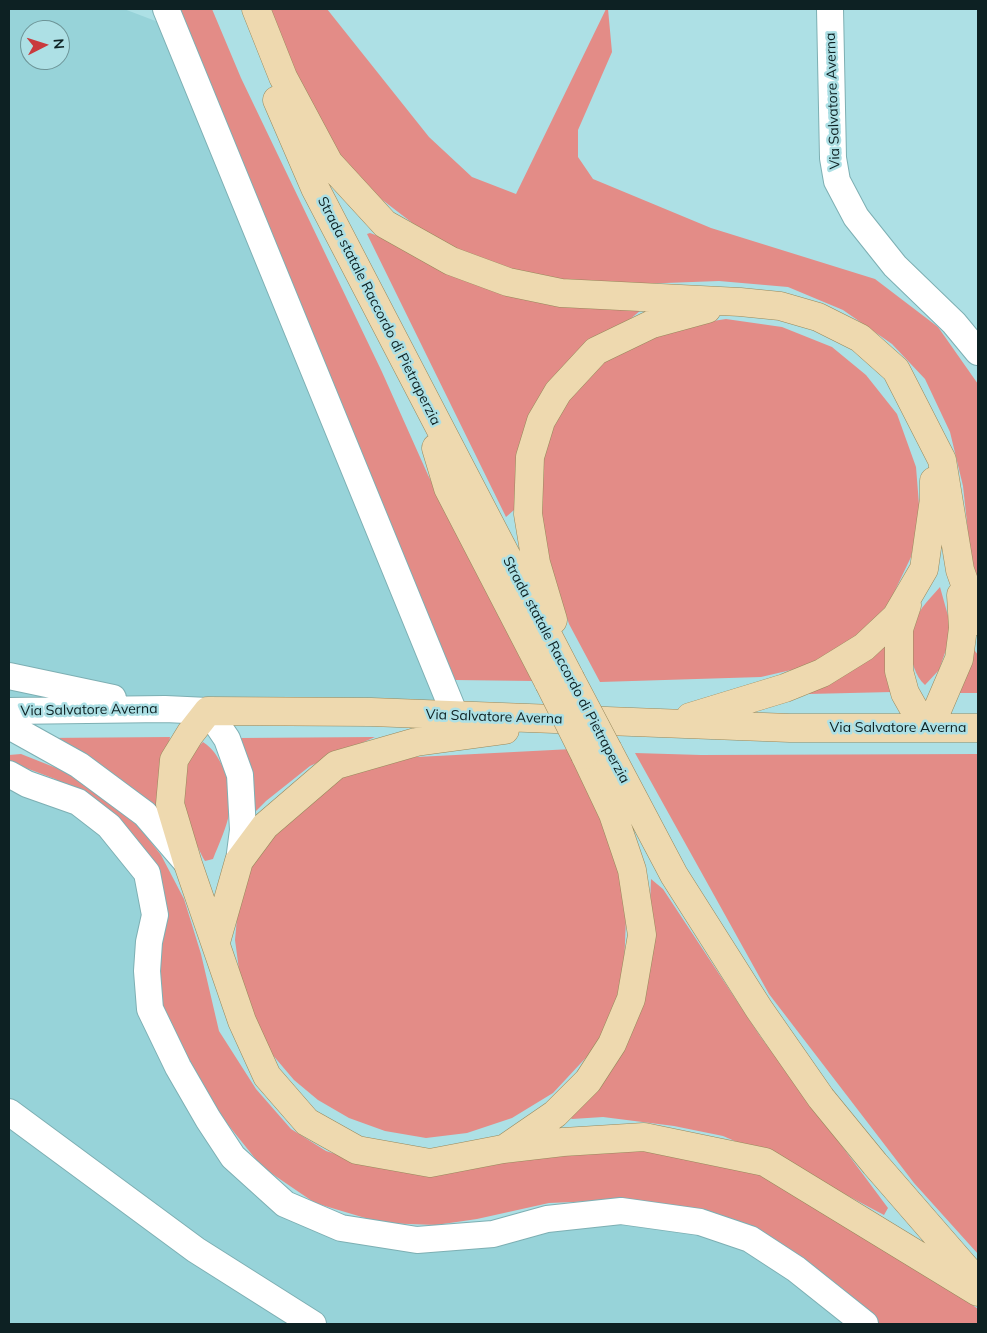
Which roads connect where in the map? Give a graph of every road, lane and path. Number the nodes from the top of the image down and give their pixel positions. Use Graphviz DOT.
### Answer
graph roads {
  1 [pos="166,9"];
  2 [pos="238,9"];
  3 [pos="256,9"];
  4 [pos="830,9"];
  5 [pos="740,302"];
  6 [pos="978,352"];
  7 [pos="934,442"];
  8 [pos="960,570"];
  9 [pos="911,591"];
  10 [pos="978,621"];
  11 [pos="9,676"];
  12 [pos="559,681"];
  13 [pos="165,709"];
  14 [pos="9,711"];
  15 [pos="208,711"];
  16 [pos="455,715"];
  17 [pos="578,720"];
  18 [pos="670,723"];
  19 [pos="9,726"];
  20 [pos="927,728"];
  21 [pos="978,728"];
  22 [pos="597,752"];
  23 [pos="9,774"];
  24 [pos="239,861"];
  25 [pos="188,864"];
  26 [pos="216,942"];
  27 [pos="9,1112"];
  28 [pos="503,1149"];
  29 [pos="978,1280"];
  30 [pos="978,1292"];
  31 [pos="313,1324"];
  32 [pos="865,1324"];
  1 -- 16 [label="street"];
  2 -- 12 [label="main road, Strada statale Raccordo di Pietraperzia"];
  3 -- 5 [label="main road"];
  4 -- 6 [label="street, Via Salvatore Averna"];
  5 -- 7 [label="main road"];
  5 -- 12 [label="main road"];
  7 -- 8 [label="main road"];
  7 -- 9 [label="main road"];
  8 -- 10 [label="main road"];
  8 -- 20 [label="main road"];
  9 -- 18 [label="main road"];
  9 -- 20 [label="main road"];
  11 -- 13 [label="street"];
  12 -- 22 [label="main road, bridge"];
  13 -- 14 [label="street, Via Salvatore Averna"];
  13 -- 15 [label="street, Via Salvatore Averna"];
  15 -- 16 [label="main road, Via Salvatore Averna"];
  15 -- 24 [label="street"];
  15 -- 25 [label="main road"];
  16 -- 17 [label="main road, Via Salvatore Averna"];
  17 -- 18 [label="main road, Via Salvatore Averna"];
  17 -- 24 [label="main road"];
  18 -- 20 [label="main road, Via Salvatore Averna"];
  19 -- 25 [label="street"];
  20 -- 21 [label="main road, Via Salvatore Averna"];
  22 -- 28 [label="main road"];
  22 -- 29 [label="main road, Strada statale Raccordo di Pietraperzia"];
  23 -- 32 [label="street"];
  24 -- 26 [label="main road"];
  25 -- 26 [label="main road"];
  26 -- 28 [label="main road"];
  27 -- 31 [label="street"];
  28 -- 30 [label="main road"];
}
